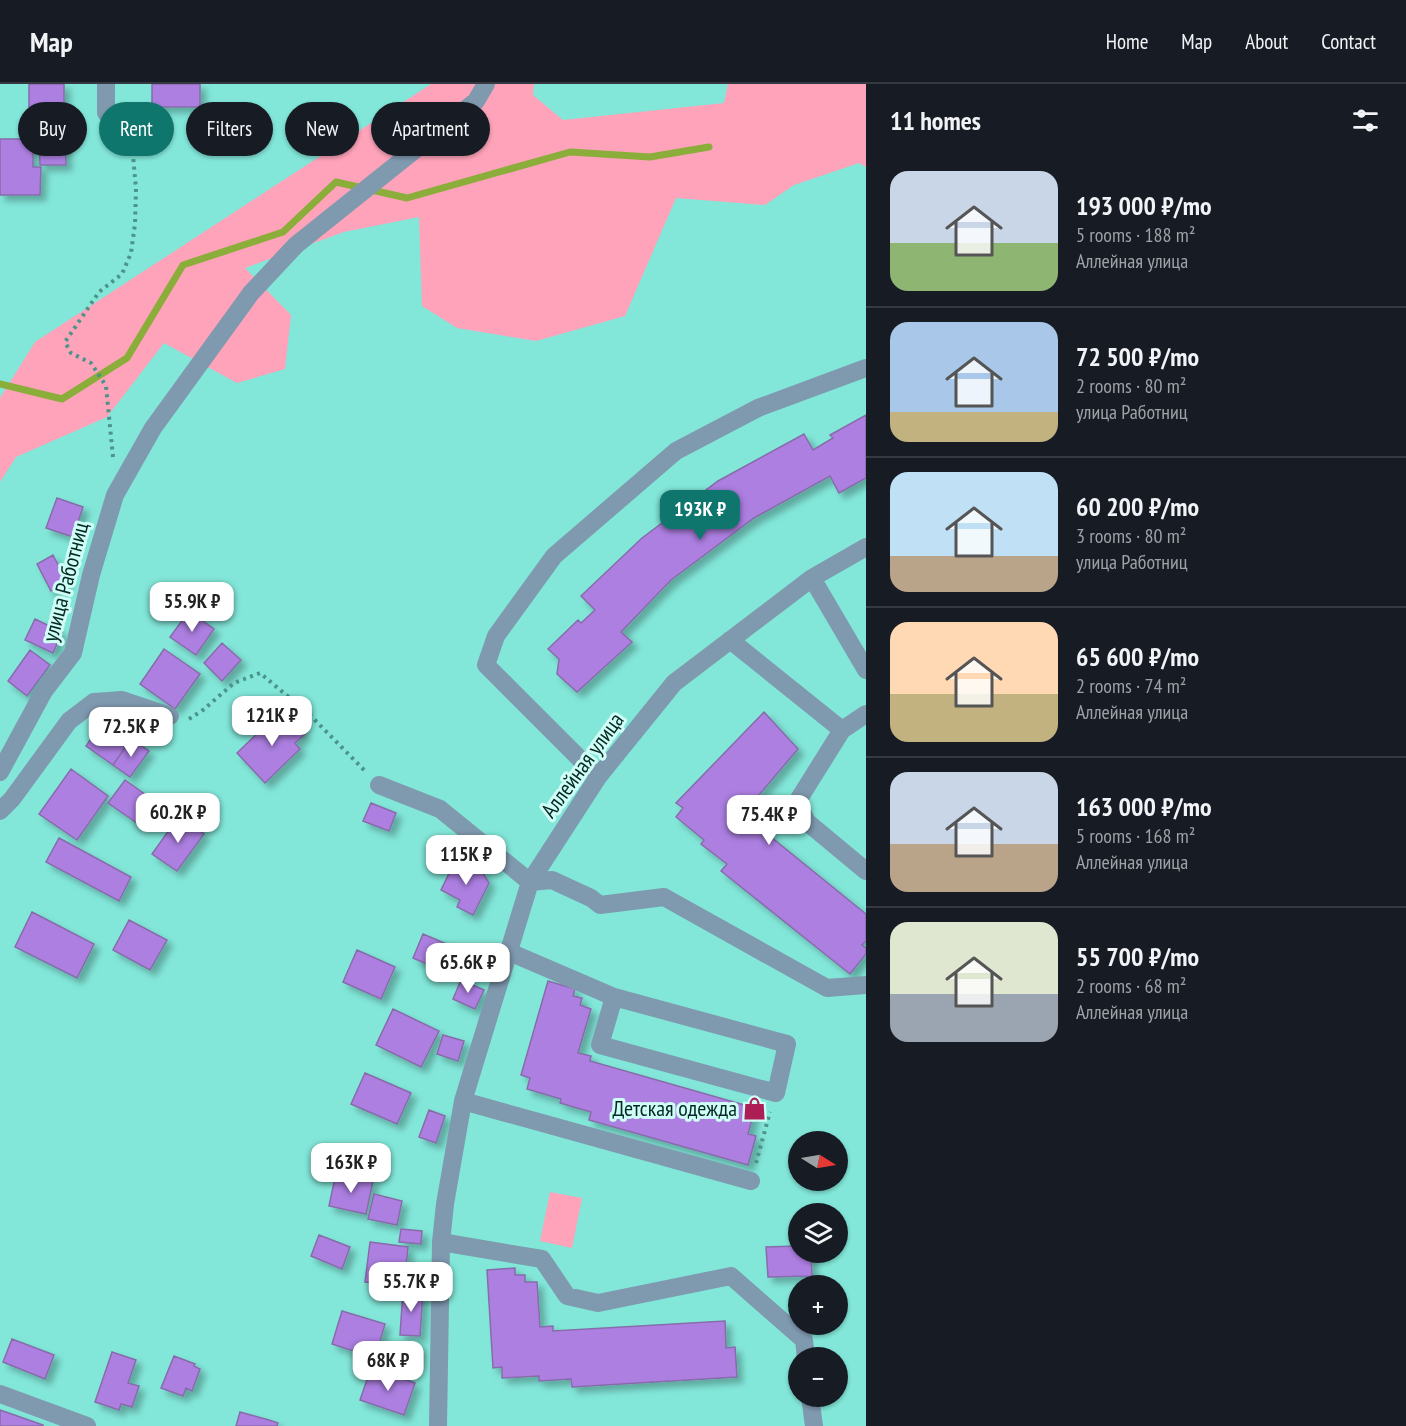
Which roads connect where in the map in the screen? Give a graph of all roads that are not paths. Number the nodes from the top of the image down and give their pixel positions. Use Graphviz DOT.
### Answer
graph roads {
  1 [pos="106,84"];
  2 [pos="486,84"];
  3 [pos="106,102"];
  4 [pos="866,368"];
  5 [pos="866,547"];
  6 [pos="812,578"];
  7 [pos="730,640"];
  8 [pos="866,670"];
  9 [pos="866,714"];
  10 [pos="170,716"];
  11 [pos="842,730"];
  12 [pos="0,772"];
  13 [pos="598,777"];
  14 [pos="379,785"];
  15 [pos="0,811"];
  16 [pos="865,868"];
  17 [pos="530,882"];
  18 [pos="507,951"];
  19 [pos="866,985"];
  20 [pos="614,997"];
  21 [pos="463,1101"];
  22 [pos="751,1181"];
  23 [pos="441,1242"];
  24 [pos="805,1347"];
  25 [pos="0,1394"];
  26 [pos="811,1407"];
  27 [pos="87,1426"];
  28 [pos="438,1426"];
  29 [pos="814,1426"];
  1 -- 3 [label="street"];
  2 -- 12 [label="street, улица Работниц"];
  4 -- 13 [label="street"];
  5 -- 6 [label="street, Аллейная улица"];
  6 -- 7 [label="street, Аллейная улица"];
  6 -- 8 [label="street"];
  7 -- 11 [label="street"];
  7 -- 13 [label="street, Аллейная улица"];
  9 -- 11 [label="street"];
  10 -- 15 [label="street"];
  11 -- 16 [label="street"];
  13 -- 17 [label="street, Аллейная улица"];
  14 -- 17 [label="street"];
  17 -- 18 [label="street, Аллейная улица"];
  17 -- 19 [label="street"];
  18 -- 20 [label="street"];
  18 -- 21 [label="street, Аллейная улица"];
  20 -- 20 [label="street"];
  21 -- 22 [label="street"];
  21 -- 23 [label="street, Аллейная улица"];
  23 -- 24 [label="street"];
  23 -- 28 [label="street, Аллейная улица"];
  25 -- 27 [label="street"];
  26 -- 29 [label="street"];
}
